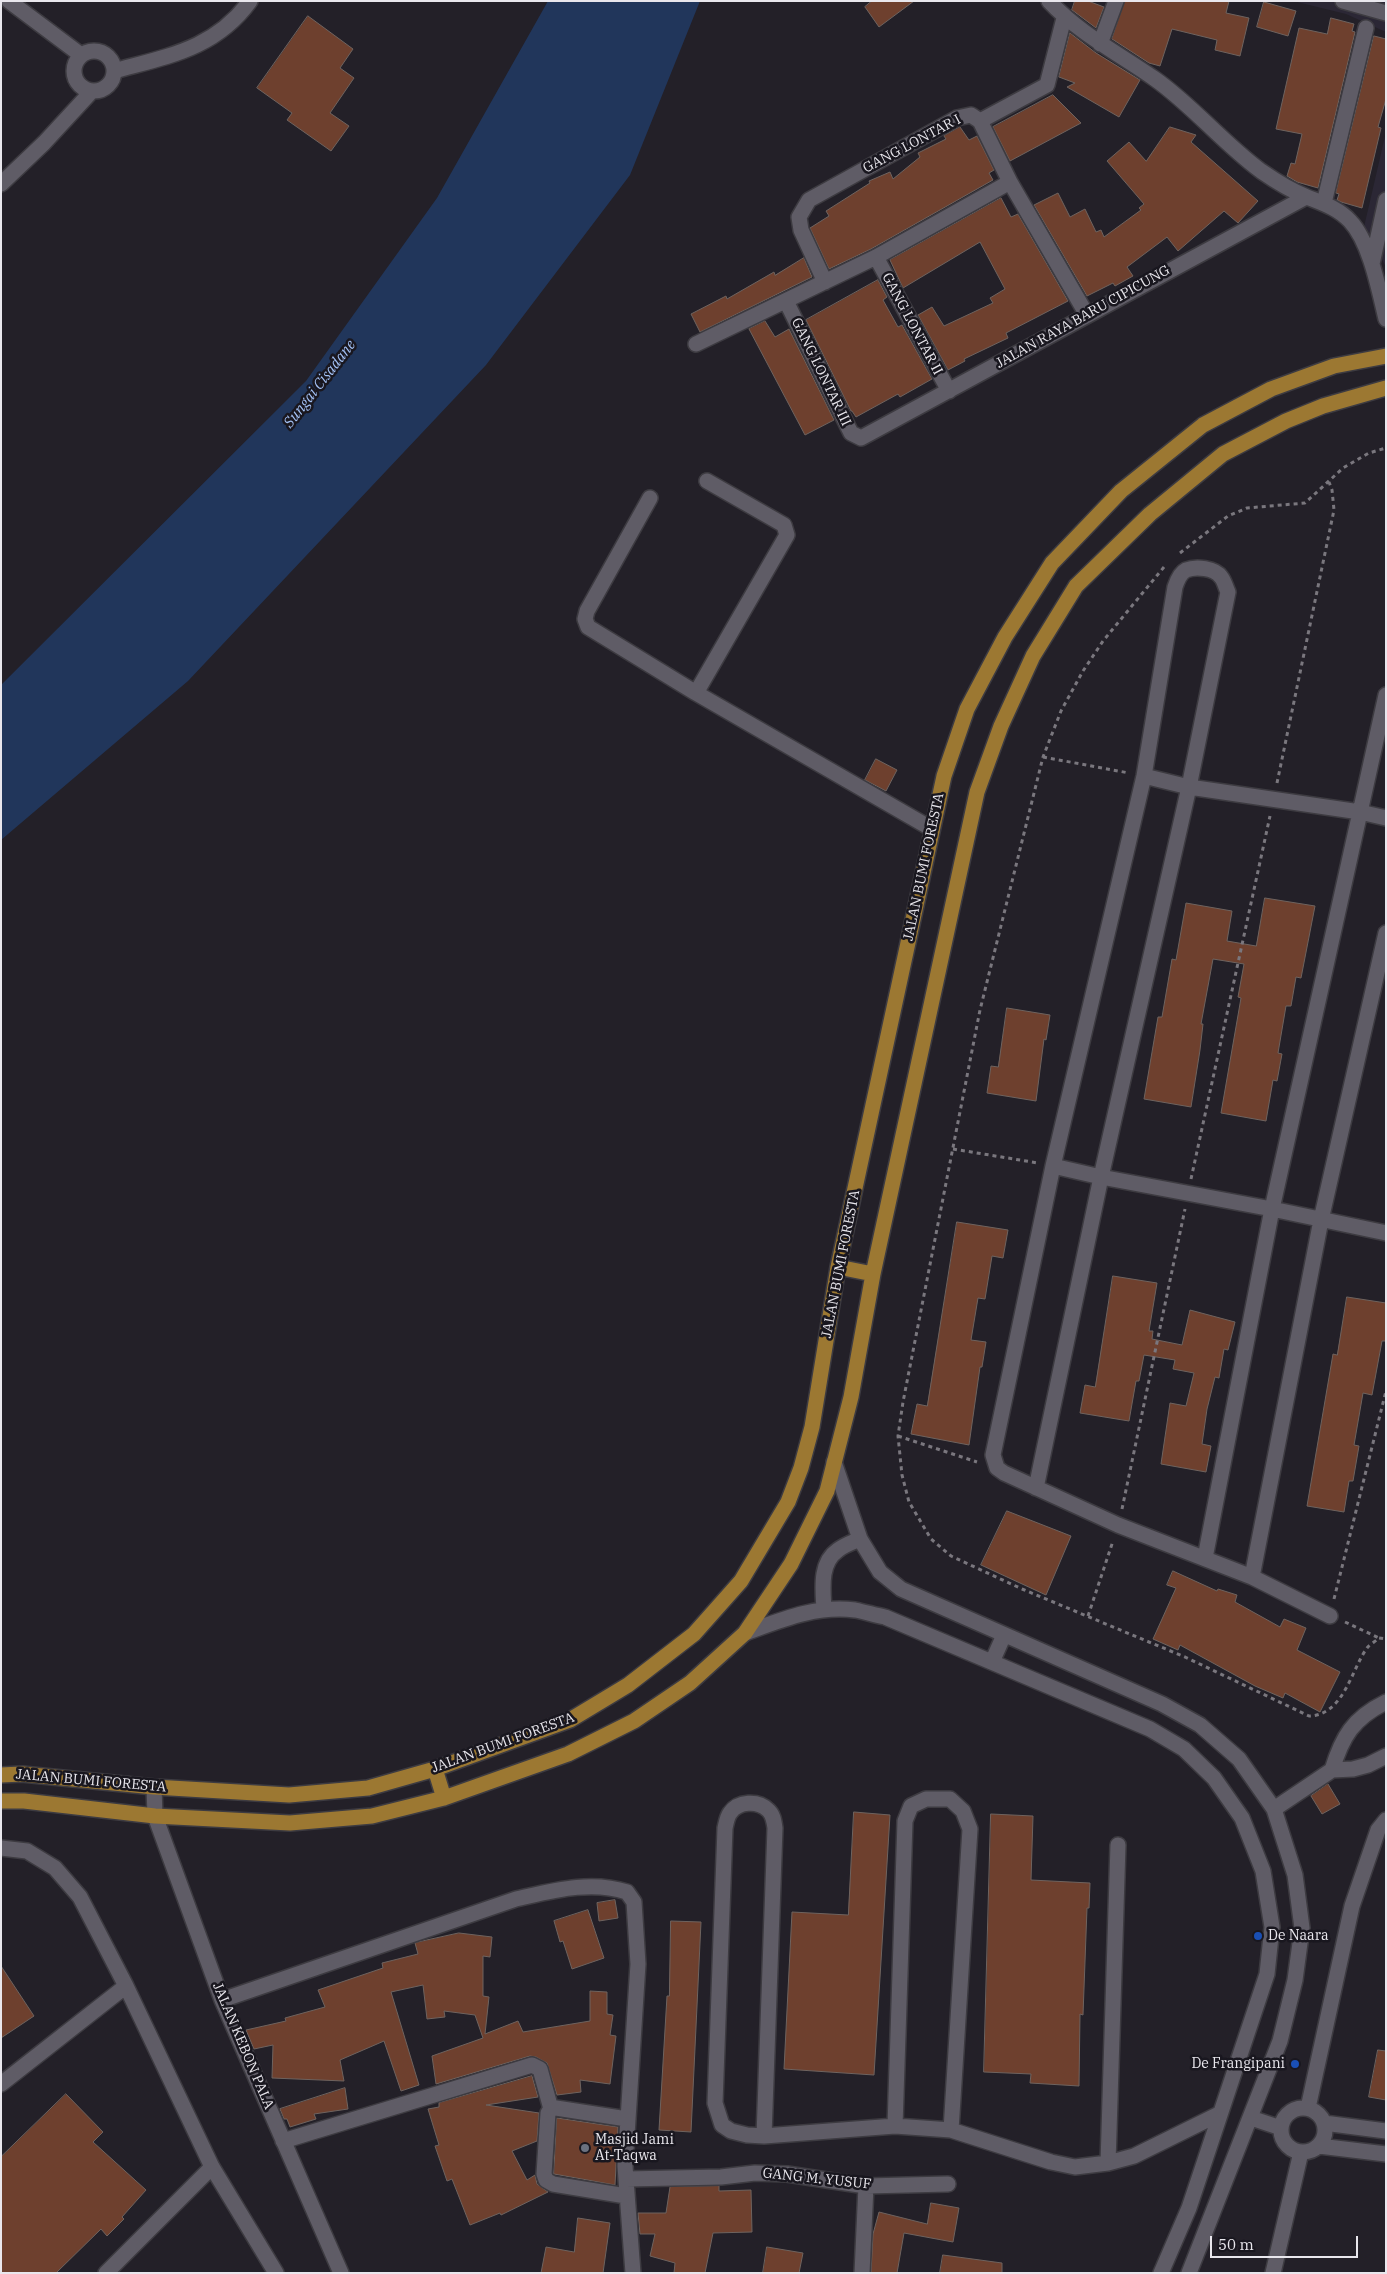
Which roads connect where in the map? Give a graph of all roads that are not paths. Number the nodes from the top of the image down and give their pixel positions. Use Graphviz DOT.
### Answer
graph roads {
  1 [pos="9,1"];
  2 [pos="250,1"];
  3 [pos="1049,1"];
  4 [pos="1116,1"];
  5 [pos="1343,1"];
  6 [pos="1386,13"];
  7 [pos="1064,18"];
  8 [pos="1366,28"];
  9 [pos="1100,44"];
  10 [pos="81,55"];
  11 [pos="114,71"];
  12 [pos="92,91"];
  13 [pos="980,121"];
  14 [pos="1010,182"];
  15 [pos="1,184"];
  16 [pos="1306,197"];
  17 [pos="1386,200"];
  18 [pos="1324,202"];
  19 [pos="876,257"];
  20 [pos="1372,264"];
  21 [pos="825,282"];
  22 [pos="786,301"];
  23 [pos="1086,315"];
  24 [pos="1386,319"];
  25 [pos="696,344"];
  26 [pos="1386,356"];
  27 [pos="1386,388"];
  28 [pos="948,391"];
  29 [pos="861,438"];
  30 [pos="707,481"];
  31 [pos="650,498"];
  32 [pos="696,692"];
  33 [pos="1386,695"];
  34 [pos="1144,776"];
  35 [pos="1189,787"];
  36 [pos="1360,812"];
  37 [pos="1386,818"];
  38 [pos="932,829"];
  39 [pos="1386,933"];
  40 [pos="1054,1166"];
  41 [pos="1100,1177"];
  42 [pos="1272,1209"];
  43 [pos="1321,1220"];
  44 [pos="1386,1233"];
  45 [pos="838,1267"];
  46 [pos="873,1274"];
  47 [pos="834,1462"];
  48 [pos="1036,1488"];
  49 [pos="860,1539"];
  50 [pos="1205,1558"];
  51 [pos="1252,1577"];
  52 [pos="824,1610"];
  53 [pos="1330,1616"];
  54 [pos="745,1633"];
  55 [pos="1004,1635"];
  56 [pos="992,1662"];
  57 [pos="1386,1702"];
  58 [pos="1386,1756"];
  59 [pos="435,1769"];
  60 [pos="1332,1770"];
  61 [pos="1,1775"];
  62 [pos="154,1787"];
  63 [pos="444,1798"];
  64 [pos="1,1801"];
  65 [pos="1274,1809"];
  66 [pos="155,1816"];
  67 [pos="1386,1820"];
  68 [pos="1118,1845"];
  69 [pos="1,1848"];
  70 [pos="126,1986"];
  71 [pos="222,2000"];
  72 [pos="1,2084"];
  73 [pos="1308,2108"];
  74 [pos="551,2109"];
  75 [pos="1219,2114"];
  76 [pos="1251,2118"];
  77 [pos="627,2119"];
  78 [pos="1324,2123"];
  79 [pos="895,2126"];
  80 [pos="1281,2128"];
  81 [pos="952,2130"];
  82 [pos="1386,2131"];
  83 [pos="764,2136"];
  84 [pos="283,2141"];
  85 [pos="1319,2146"];
  86 [pos="1301,2152"];
  87 [pos="1386,2154"];
  88 [pos="1108,2163"];
  89 [pos="212,2166"];
  90 [pos="626,2179"];
  91 [pos="948,2184"];
  92 [pos="866,2186"];
  93 [pos="626,2196"];
  94 [pos="106,2273"];
  95 [pos="276,2273"];
  96 [pos="341,2273"];
  97 [pos="633,2273"];
  98 [pos="862,2273"];
  99 [pos="1161,2273"];
  100 [pos="1190,2273"];
  101 [pos="1273,2273"];
  1 -- 10 [label="street"];
  2 -- 11 [label="street"];
  3 -- 7 [label="street"];
  4 -- 9 [label="street"];
  5 -- 6 [label="street"];
  7 -- 9 [label="street"];
  7 -- 13 [label="street"];
  8 -- 18 [label="street"];
  9 -- 16 [label="street"];
  10 -- 11 [label="street"];
  10 -- 12 [label="street"];
  11 -- 12 [label="street"];
  12 -- 15 [label="street"];
  13 -- 14 [label="street, GANG LONTAR I"];
  13 -- 21 [label="street, GANG LONTAR I"];
  14 -- 19 [label="street"];
  14 -- 23 [label="street, GANG LONTAR I"];
  16 -- 18 [label="street"];
  16 -- 23 [label="street, JALAN RAYA BARU CIPICUNG"];
  17 -- 20 [label="street"];
  18 -- 20 [label="street"];
  19 -- 21 [label="street"];
  19 -- 28 [label="street, GANG LONTAR II"];
  20 -- 24 [label="street"];
  21 -- 22 [label="street"];
  22 -- 25 [label="street"];
  22 -- 29 [label="street, GANG LONTAR III"];
  23 -- 28 [label="street, JALAN RAYA BARU CIPICUNG"];
  26 -- 38 [label="main road, JALAN BUMI FORESTA"];
  27 -- 46 [label="main road, JALAN BUMI FORESTA"];
  28 -- 29 [label="street, JALAN RAYA BARU CIPICUNG"];
  30 -- 32 [label="street"];
  31 -- 32 [label="street"];
  32 -- 38 [label="street"];
  33 -- 36 [label="street"];
  34 -- 35 [label="street"];
  34 -- 35 [label="street"];
  34 -- 40 [label="street"];
  35 -- 36 [label="street"];
  35 -- 41 [label="street"];
  36 -- 37 [label="street"];
  36 -- 42 [label="street"];
  38 -- 45 [label="main road, JALAN BUMI FORESTA"];
  39 -- 43 [label="street"];
  40 -- 41 [label="street"];
  40 -- 48 [label="street"];
  41 -- 42 [label="street"];
  41 -- 48 [label="street"];
  42 -- 43 [label="street"];
  42 -- 50 [label="street"];
  43 -- 44 [label="street"];
  43 -- 51 [label="street"];
  45 -- 46 [label="main road"];
  45 -- 59 [label="main road, JALAN BUMI FORESTA"];
  46 -- 47 [label="main road, JALAN BUMI FORESTA"];
  47 -- 49 [label="street"];
  47 -- 54 [label="main road, JALAN BUMI FORESTA"];
  48 -- 50 [label="street"];
  49 -- 52 [label="street"];
  49 -- 55 [label="street"];
  50 -- 51 [label="street"];
  51 -- 53 [label="street"];
  52 -- 54 [label="street"];
  52 -- 56 [label="street"];
  54 -- 63 [label="main road, JALAN BUMI FORESTA"];
  55 -- 56 [label="street"];
  55 -- 65 [label="street"];
  56 -- 75 [label="street"];
  57 -- 60 [label="street"];
  58 -- 60 [label="street"];
  59 -- 62 [label="main road, JALAN BUMI FORESTA"];
  59 -- 63 [label="main road"];
  60 -- 65 [label="street"];
  61 -- 62 [label="main road, JALAN BUMI FORESTA"];
  62 -- 66 [label="street, JALAN KEBON PALA"];
  63 -- 66 [label="main road, JALAN BUMI FORESTA"];
  64 -- 66 [label="main road, JALAN BUMI FORESTA"];
  65 -- 76 [label="street"];
  66 -- 71 [label="street, JALAN KEBON PALA"];
  67 -- 73 [label="street"];
  68 -- 88 [label="street"];
  69 -- 70 [label="street"];
  70 -- 72 [label="street"];
  70 -- 89 [label="street"];
  71 -- 77 [label="street"];
  71 -- 84 [label="street, JALAN KEBON PALA"];
  73 -- 78 [label="street"];
  73 -- 80 [label="street"];
  74 -- 77 [label="street"];
  74 -- 84 [label="street"];
  74 -- 93 [label="street"];
  75 -- 88 [label="street"];
  75 -- 99 [label="street"];
  76 -- 80 [label="street"];
  76 -- 100 [label="street"];
  77 -- 90 [label="street"];
  78 -- 82 [label="street"];
  78 -- 85 [label="street"];
  79 -- 81 [label="street"];
  79 -- 81 [label="street"];
  79 -- 83 [label="street"];
  80 -- 86 [label="street"];
  81 -- 88 [label="street"];
  83 -- 83 [label="street"];
  84 -- 96 [label="street, JALAN KEBON PALA"];
  85 -- 86 [label="street"];
  85 -- 87 [label="street"];
  86 -- 101 [label="street"];
  89 -- 94 [label="street"];
  89 -- 95 [label="street"];
  90 -- 92 [label="street, GANG M. YUSUF"];
  90 -- 93 [label="street"];
  91 -- 92 [label="street, GANG M. YUSUF"];
  92 -- 98 [label="street"];
  93 -- 97 [label="street"];
}
